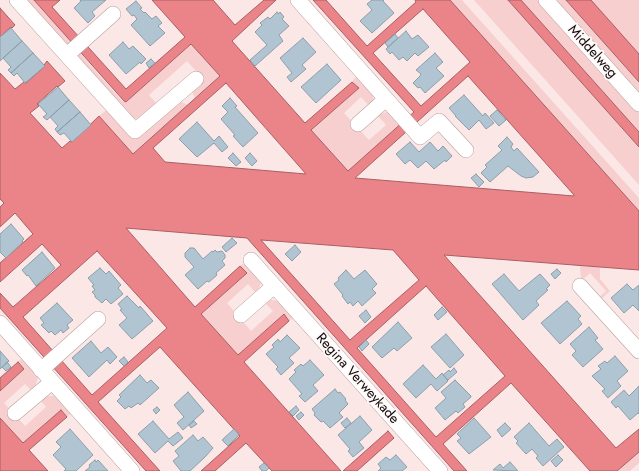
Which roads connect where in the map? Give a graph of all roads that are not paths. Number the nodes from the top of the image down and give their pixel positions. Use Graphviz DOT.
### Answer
graph roads {
  1 [pos="17,0"];
  2 [pos="298,0"];
  3 [pos="546,0"];
  4 [pos="114,14"];
  5 [pos="70,53"];
  6 [pos="196,79"];
  7 [pos="386,99"];
  8 [pos="639,104"];
  9 [pos="358,124"];
  10 [pos="466,150"];
  11 [pos="251,260"];
  12 [pos="274,286"];
  13 [pos="580,286"];
  14 [pos="241,315"];
  15 [pos="98,319"];
  16 [pos="0,323"];
  17 [pos="639,351"];
  18 [pos="44,367"];
  19 [pos="52,382"];
  20 [pos="15,413"];
  21 [pos="132,471"];
  22 [pos="440,471"];
  1 -- 5 [label="street"];
  2 -- 7 [label="street"];
  3 -- 8 [label="street, Middelweg"];
  4 -- 5 [label="street"];
  5 -- 6 [label="street"];
  7 -- 9 [label="street"];
  7 -- 10 [label="street"];
  11 -- 12 [label="street, Regina Verweykade"];
  12 -- 14 [label="street"];
  12 -- 22 [label="street, Regina Verweykade"];
  13 -- 17 [label="street"];
  15 -- 18 [label="street"];
  16 -- 18 [label="street"];
  18 -- 19 [label="street"];
  19 -- 20 [label="street"];
  19 -- 21 [label="street"];
}
